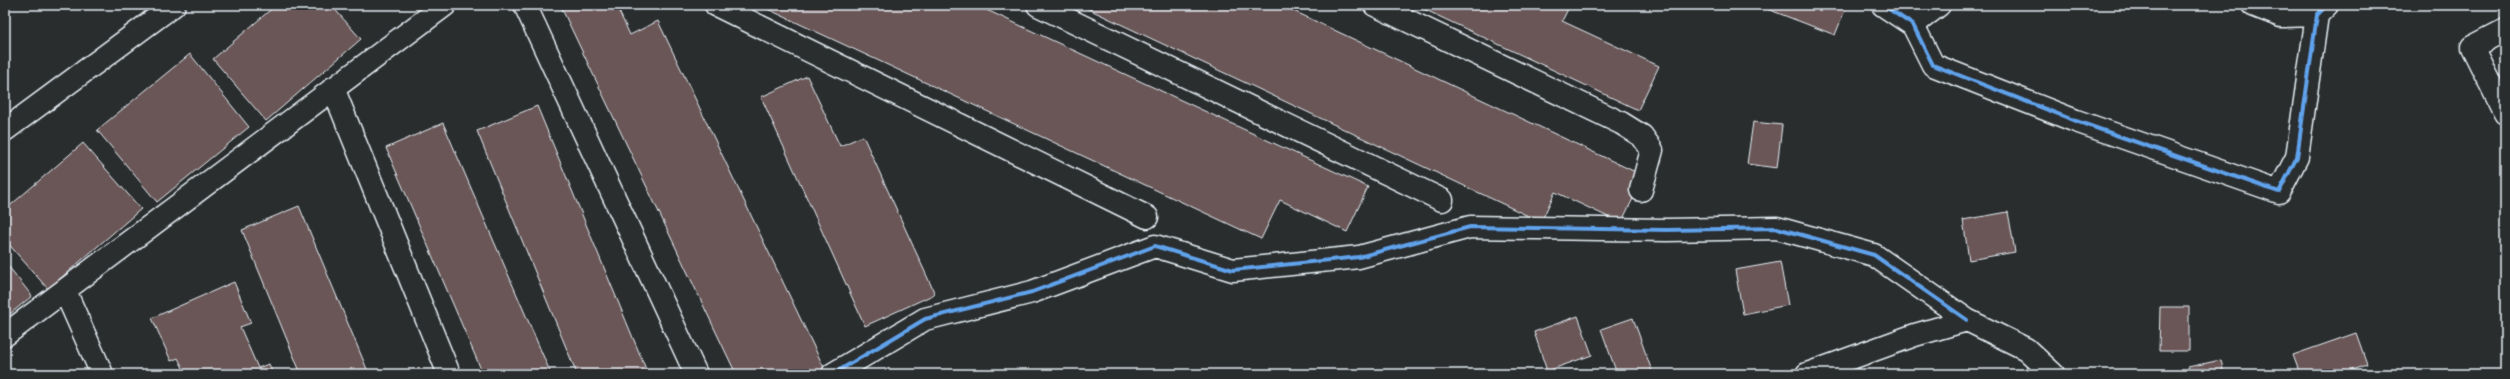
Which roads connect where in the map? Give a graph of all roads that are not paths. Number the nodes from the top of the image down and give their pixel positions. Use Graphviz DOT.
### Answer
graph roads {
  1 [pos="174,5"];
  2 [pos="445,5"];
  3 [pos="524,5"];
  4 [pos="716,5"];
  5 [pos="1038,5"];
  6 [pos="1375,5"];
  7 [pos="1883,5"];
  8 [pos="1939,5"];
  9 [pos="2252,5"];
  10 [pos="2322,10"];
  11 [pos="1913,25"];
  12 [pos="2505,30"];
  13 [pos="334,88"];
  14 [pos="2505,113"];
  15 [pos="5,130"];
  16 [pos="1641,190"];
  17 [pos="1442,200"];
  18 [pos="1147,217"];
  19 [pos="65,291"];
  20 [pos="1967,320"];
  21 [pos="5,335"];
  22 [pos="102,374"];
  23 [pos="449,374"];
  24 [pos="696,374"];
  25 [pos="833,374"];
  26 [pos="1807,374"];
  27 [pos="2053,374"];
  1 -- 15 [label="street"];
  2 -- 13 [label="street"];
  3 -- 24 [label="street"];
  4 -- 18 [label="street"];
  5 -- 17 [label="street"];
  6 -- 16 [label="street"];
  7 -- 11 [label="street"];
  8 -- 11 [label="street"];
  9 -- 10 [label="street"];
  10 -- 11 [label="street"];
  12 -- 14 [label="street"];
  13 -- 19 [label="street"];
  13 -- 23 [label="street"];
  19 -- 21 [label="street"];
  19 -- 22 [label="street"];
  20 -- 25 [label="street"];
  20 -- 26 [label="street"];
  20 -- 27 [label="street"];
}
